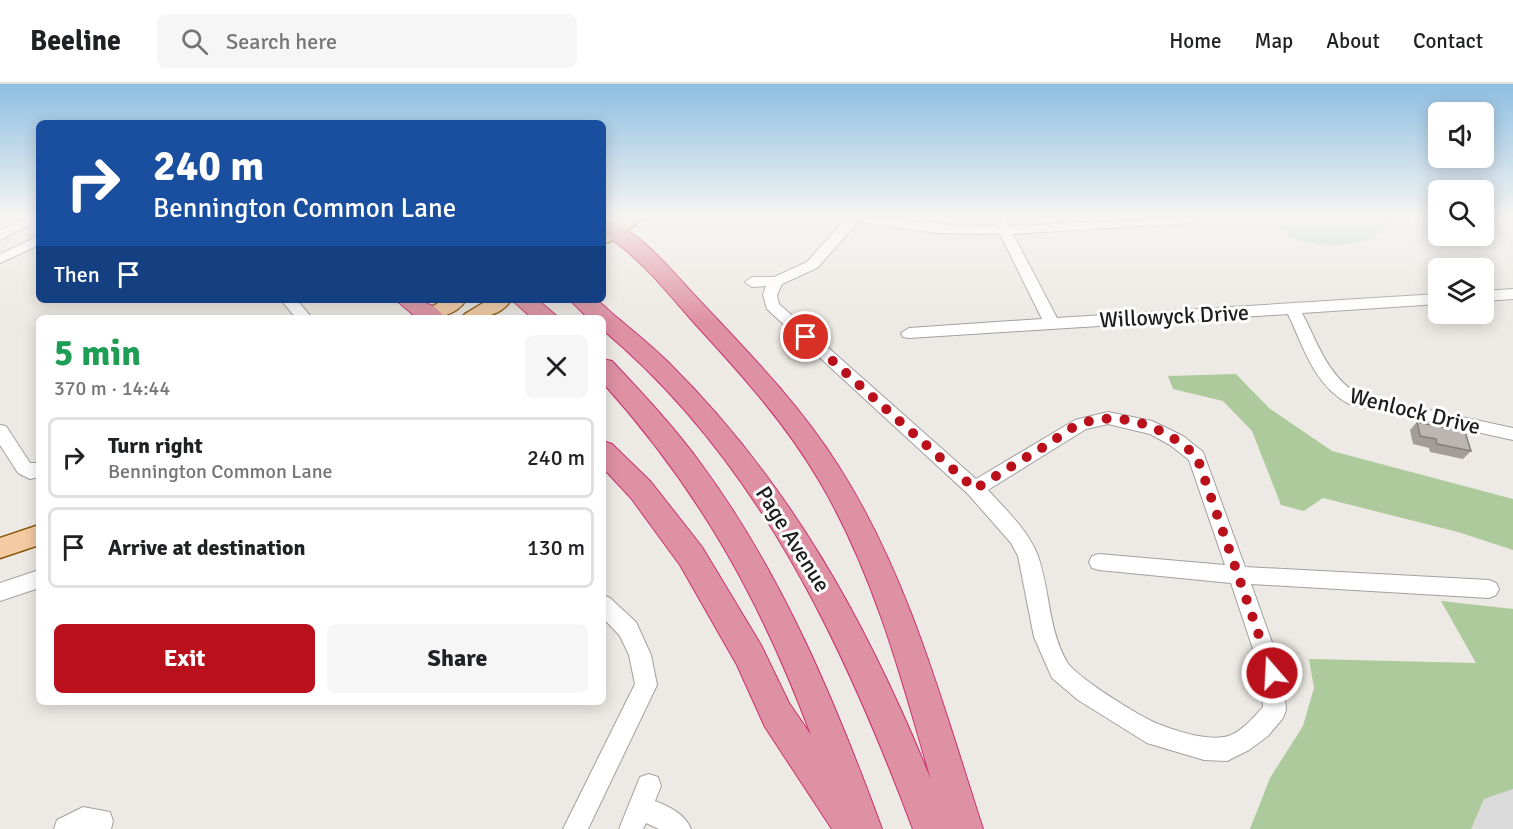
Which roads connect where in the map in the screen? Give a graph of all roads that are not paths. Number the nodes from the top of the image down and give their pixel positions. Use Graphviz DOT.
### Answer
graph roads {
  1 [pos="15,252"];
  2 [pos="640,252"];
  3 [pos="824,252"];
  4 [pos="1016,252"];
  5 [pos="0,259"];
  6 [pos="776,281"];
  7 [pos="752,282"];
  8 [pos="1513,294"];
  9 [pos="1494,295"];
  10 [pos="1428,300"];
  11 [pos="292,303"];
  12 [pos="412,303"];
  13 [pos="452,303"];
  14 [pos="497,303"];
  15 [pos="527,303"];
  16 [pos="585,303"];
  17 [pos="1293,309"];
  18 [pos="302,315"];
  19 [pos="427,315"];
  20 [pos="433,315"];
  21 [pos="477,315"];
  22 [pos="543,315"];
  23 [pos="600,315"];
  24 [pos="606,320"];
  25 [pos="1051,322"];
  26 [pos="909,333"];
  27 [pos="606,370"];
  28 [pos="0,431"];
  29 [pos="1513,434"];
  30 [pos="606,454"];
  31 [pos="36,471"];
  32 [pos="975,489"];
  33 [pos="36,536"];
  34 [pos="0,548"];
  35 [pos="1099,562"];
  36 [pos="1238,575"];
  37 [pos="36,580"];
  38 [pos="1489,589"];
  39 [pos="0,592"];
  40 [pos="606,607"];
  41 [pos="640,808"];
  42 [pos="66,829"];
  43 [pos="99,829"];
  44 [pos="575,829"];
  45 [pos="679,829"];
  46 [pos="854,829"];
  47 [pos="863,829"];
  48 [pos="932,829"];
  49 [pos="964,829"];
  1 -- 5 [label="street"];
  2 -- 49 [label="highway"];
  3 -- 6 [label="street"];
  4 -- 25 [label="street"];
  6 -- 7 [label="street"];
  6 -- 32 [label="street"];
  8 -- 9 [label="street"];
  10 -- 17 [label="street, Willowyck Drive"];
  11 -- 18 [label="street"];
  12 -- 19 [label="highway"];
  13 -- 20 [label="main road"];
  14 -- 21 [label="main road"];
  15 -- 22 [label="highway"];
  16 -- 23 [label="highway, Page Avenue"];
  17 -- 25 [label="street, Willowyck Drive"];
  17 -- 29 [label="street, Wenlock Drive"];
  24 -- 48 [label="highway, Page Avenue"];
  25 -- 26 [label="street, Willowyck Drive"];
  27 -- 47 [label="highway"];
  28 -- 31 [label="street"];
  30 -- 46 [label="highway"];
  32 -- 36 [label="street"];
  32 -- 36 [label="street"];
  33 -- 34 [label="main road"];
  35 -- 36 [label="street"];
  36 -- 38 [label="street"];
  37 -- 39 [label="street"];
  40 -- 44 [label="street"];
  41 -- 45 [label="street"];
  42 -- 43 [label="street"];
}
